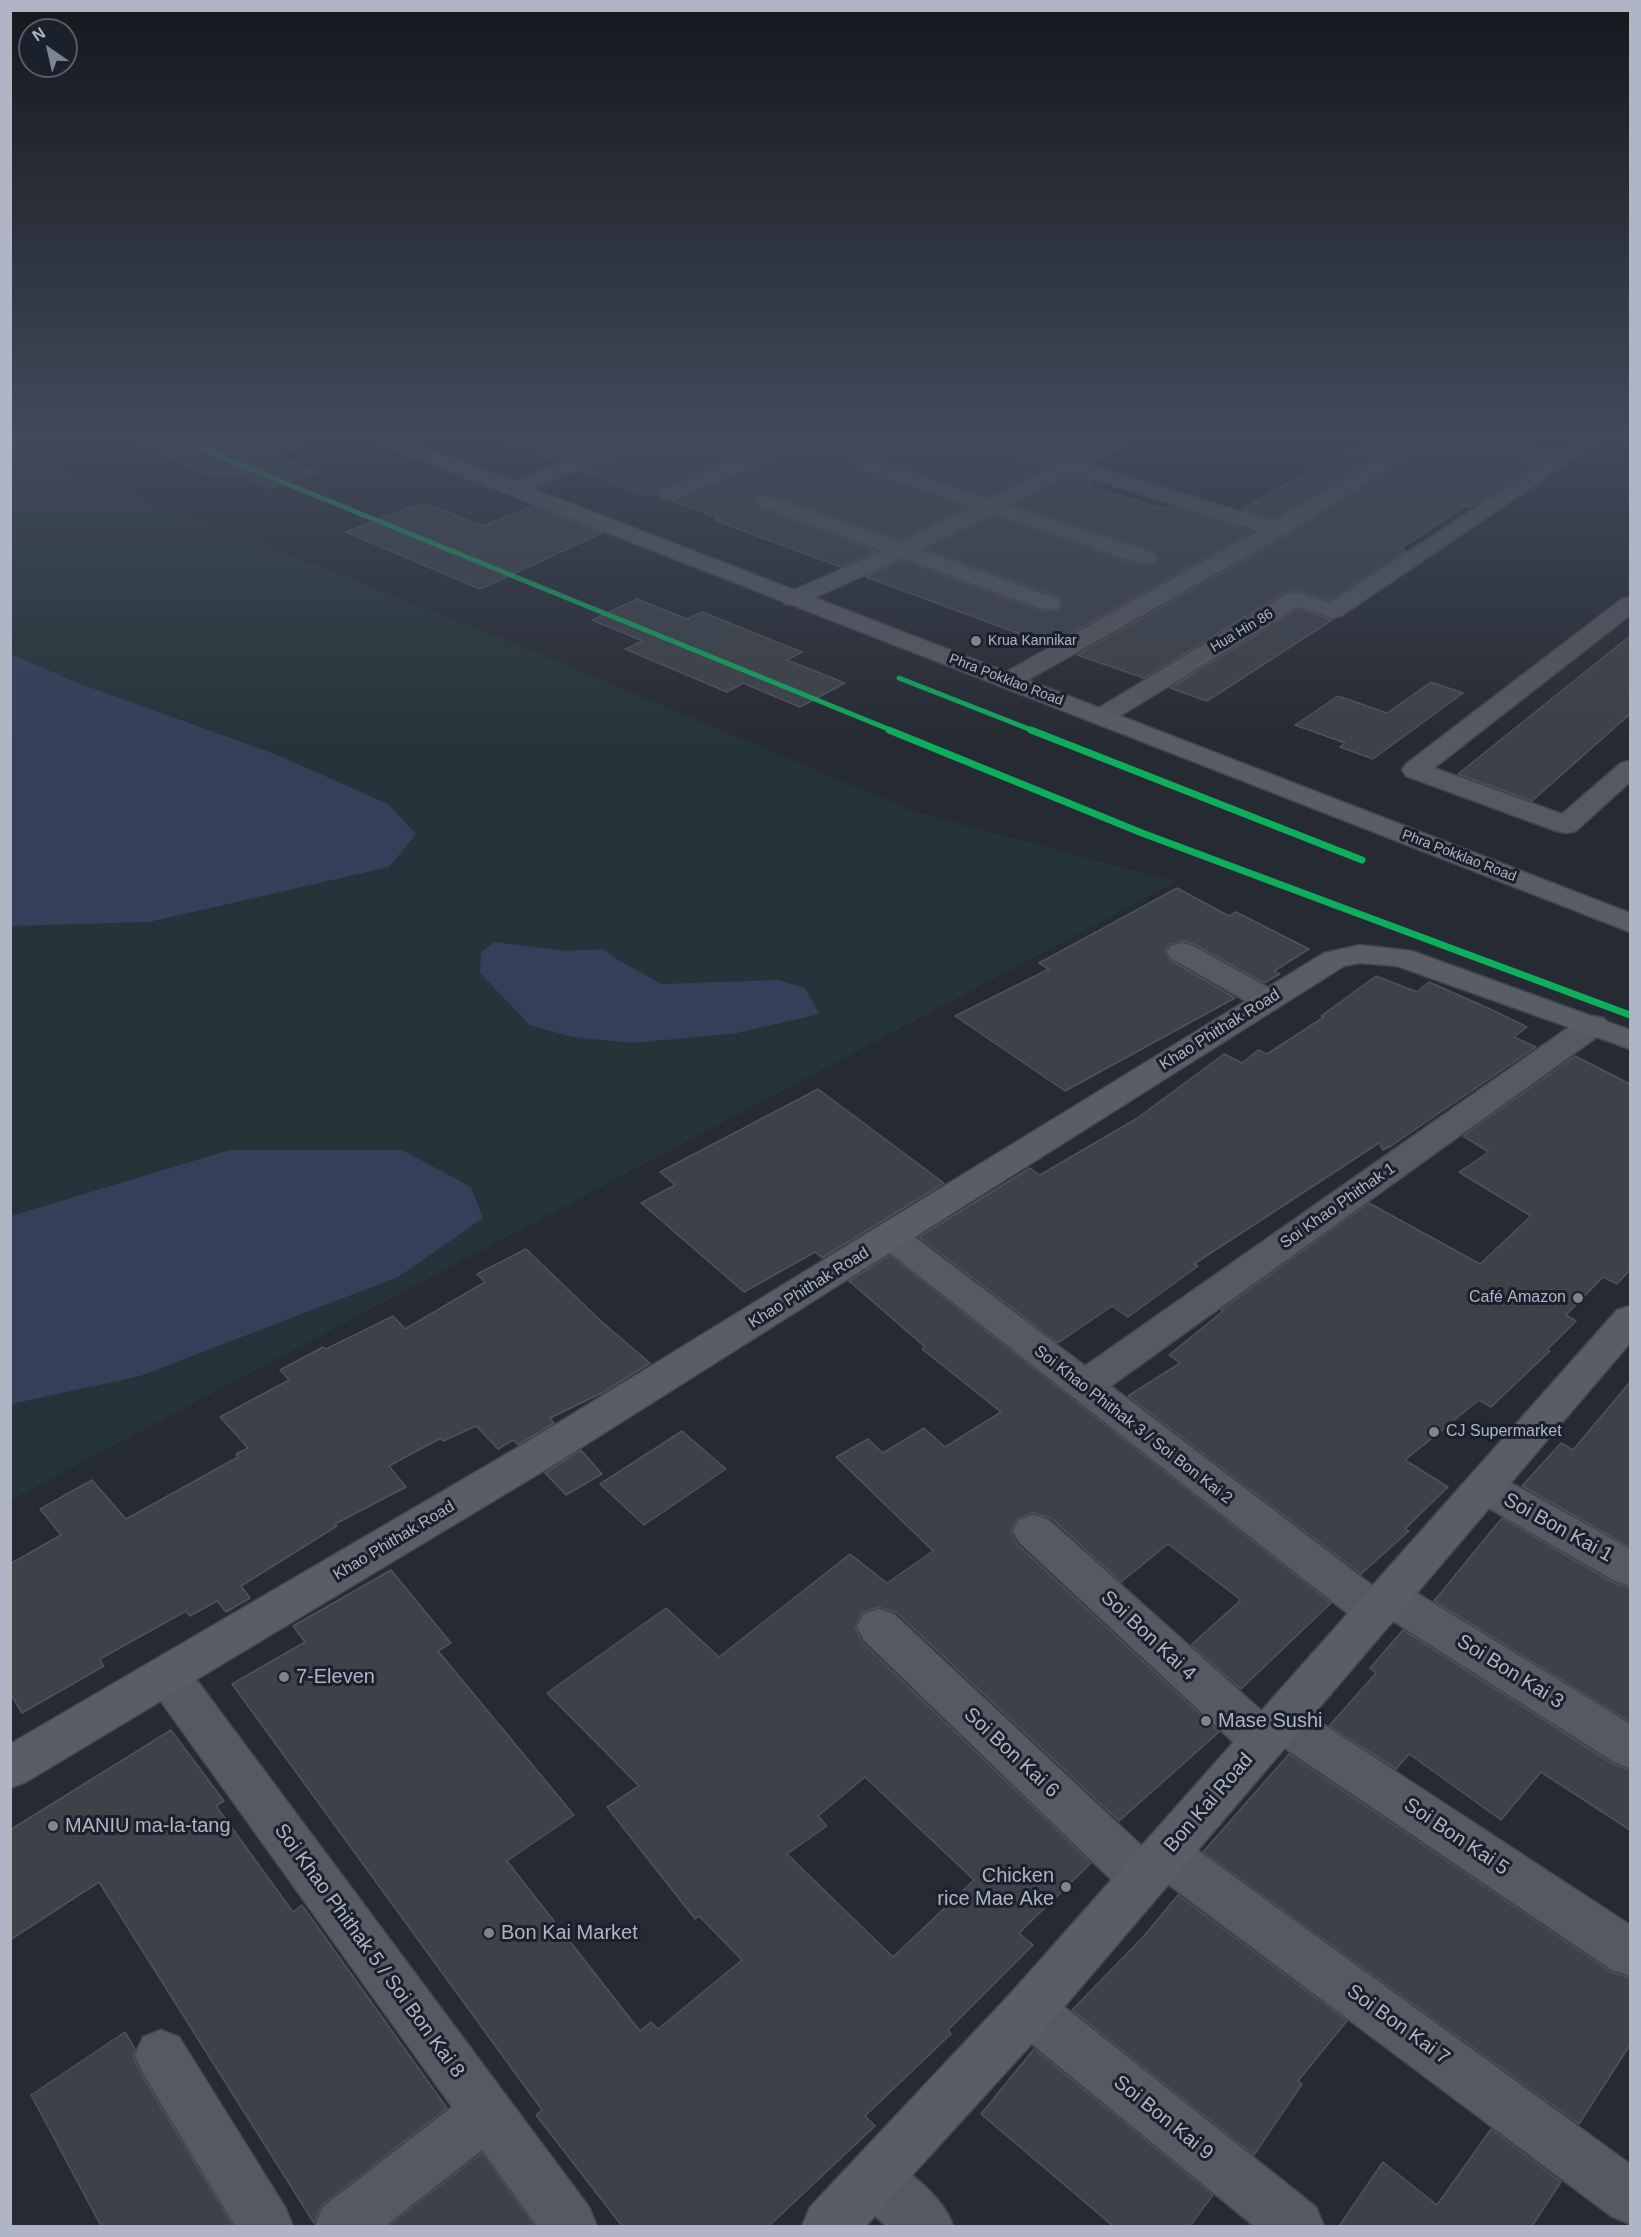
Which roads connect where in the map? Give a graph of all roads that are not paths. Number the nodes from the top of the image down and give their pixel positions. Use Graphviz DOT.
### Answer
graph roads {
  1 [pos="651,542"];
  2 [pos="881,542"];
  3 [pos="917,542"];
  4 [pos="1099,542"];
  5 [pos="1254,542"];
  6 [pos="1437,542"];
  7 [pos="902,550"];
  8 [pos="1146,558"];
  9 [pos="793,599"];
  10 [pos="1050,604"];
  11 [pos="1630,604"];
  12 [pos="1008,681"];
  13 [pos="1101,717"];
  14 [pos="1630,769"];
  15 [pos="1630,923"];
  16 [pos="1182,952"];
  17 [pos="1267,1000"];
  18 [pos="1593,1025"];
  19 [pos="1630,1040"];
  20 [pos="892,1237"];
  21 [pos="1630,1319"];
  22 [pos="1083,1387"];
  23 [pos="1485,1487"];
  24 [pos="1034,1531"];
  25 [pos="1630,1569"];
  26 [pos="1383,1604"];
  27 [pos="879,1627"];
  28 [pos="168,1676"];
  29 [pos="1272,1731"];
  30 [pos="1630,1748"];
  31 [pos="10,1768"];
  32 [pos="1154,1866"];
  33 [pos="1630,1953"];
  34 [pos="1029,2010"];
  35 [pos="161,2055"];
  36 [pos="487,2113"];
  37 [pos="874,2179"];
  38 [pos="1630,2197"];
  39 [pos="266,2226"];
  40 [pos="342,2226"];
  41 [pos="570,2226"];
  42 [pos="829,2226"];
  43 [pos="926,2226"];
  44 [pos="1297,2226"];
  1 -- 9 [label="street, Phra Pokklao Road"];
  2 -- 7 [label="street"];
  3 -- 7 [label="street"];
  4 -- 8 [label="street"];
  5 -- 12 [label="street"];
  6 -- 13 [label="street, Hua Hin 86"];
  7 -- 9 [label="street"];
  7 -- 10 [label="street"];
  9 -- 12 [label="street, Phra Pokklao Road"];
  11 -- 14 [label="street"];
  12 -- 13 [label="street, Phra Pokklao Road"];
  13 -- 15 [label="street, Phra Pokklao Road"];
  16 -- 17 [label="street"];
  17 -- 18 [label="street, Khao Phithak Road"];
  17 -- 20 [label="street, Khao Phithak Road"];
  18 -- 19 [label="street, Khao Phithak Road"];
  18 -- 22 [label="street, Soi Khao Phithak 1"];
  20 -- 22 [label="street, Soi Khao Phithak 3 / Soi Bon Kai 2"];
  20 -- 28 [label="street, Khao Phithak Road"];
  21 -- 23 [label="street, Bon Kai Road"];
  22 -- 26 [label="street, Soi Khao Phithak 3 / Soi Bon Kai 2"];
  23 -- 25 [label="street, Soi Bon Kai 1"];
  23 -- 26 [label="street, Bon Kai Road"];
  24 -- 29 [label="street, Soi Bon Kai 4"];
  26 -- 29 [label="street, Bon Kai Road"];
  26 -- 30 [label="street, Soi Bon Kai 3"];
  27 -- 32 [label="street, Soi Bon Kai 6"];
  28 -- 31 [label="street, Khao Phithak Road"];
  28 -- 36 [label="street, Soi Khao Phithak 5 / Soi Bon Kai 8"];
  29 -- 32 [label="street, Bon Kai Road"];
  29 -- 33 [label="street, Soi Bon Kai 5"];
  32 -- 34 [label="street, Bon Kai Road"];
  32 -- 38 [label="street, Soi Bon Kai 7"];
  34 -- 37 [label="street, Bon Kai Road"];
  34 -- 44 [label="street, Soi Bon Kai 9"];
  35 -- 39 [label="street"];
  36 -- 40 [label="street"];
  36 -- 41 [label="street, Soi Khao Phithak 5 / Soi Bon Kai 8"];
  37 -- 42 [label="street, Bon Kai Road"];
  37 -- 43 [label="street"];
}
